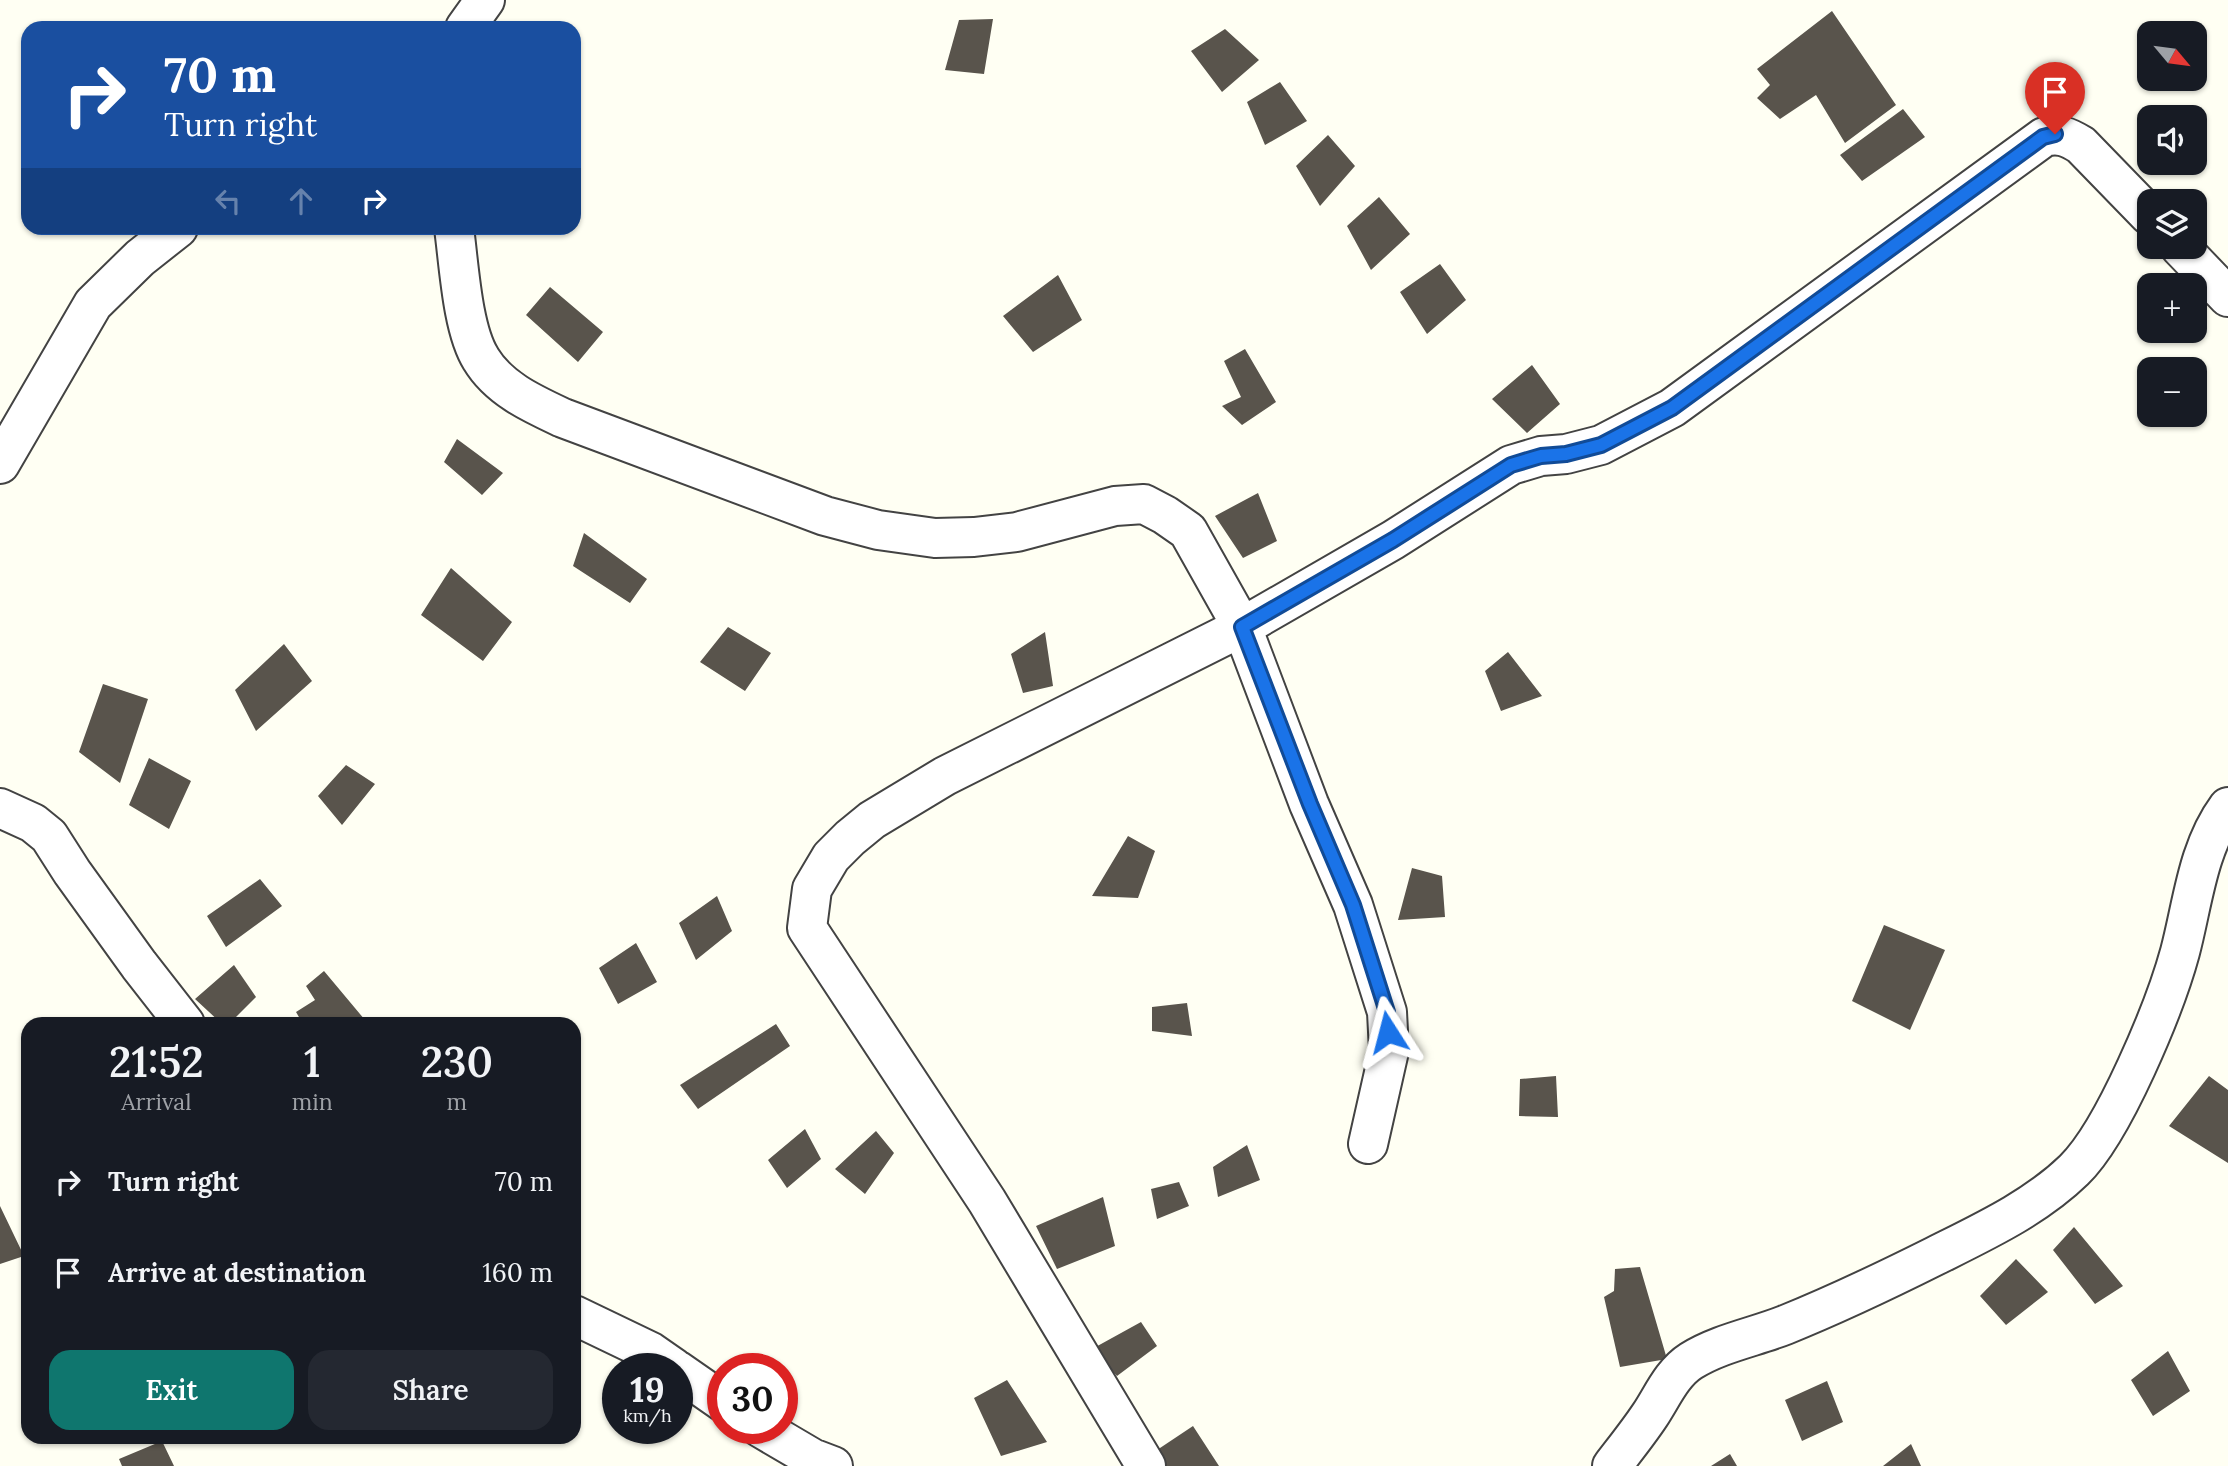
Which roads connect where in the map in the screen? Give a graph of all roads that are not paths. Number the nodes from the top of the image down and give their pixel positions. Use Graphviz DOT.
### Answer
graph roads {
  1 [pos="485,0"];
  2 [pos="470,21"];
  3 [pos="2137,203"];
  4 [pos="169,235"];
  5 [pos="455,235"];
  6 [pos="2192,259"];
  7 [pos="2228,297"];
  8 [pos="0,464"];
  9 [pos="1242,627"];
  10 [pos="2228,807"];
  11 [pos="0,808"];
  12 [pos="181,1017"];
  13 [pos="1368,1143"];
  14 [pos="581,1318"];
  15 [pos="650,1353"];
  16 [pos="788,1444"];
  17 [pos="833,1466"];
  18 [pos="1146,1466"];
  19 [pos="1612,1466"];
  1 -- 2 [label="street"];
  3 -- 9 [label="street"];
  4 -- 8 [label="street"];
  5 -- 9 [label="street"];
  6 -- 7 [label="street"];
  9 -- 13 [label="street"];
  9 -- 18 [label="street"];
  10 -- 19 [label="street"];
  11 -- 12 [label="street"];
  14 -- 15 [label="street"];
  16 -- 17 [label="street"];
}
